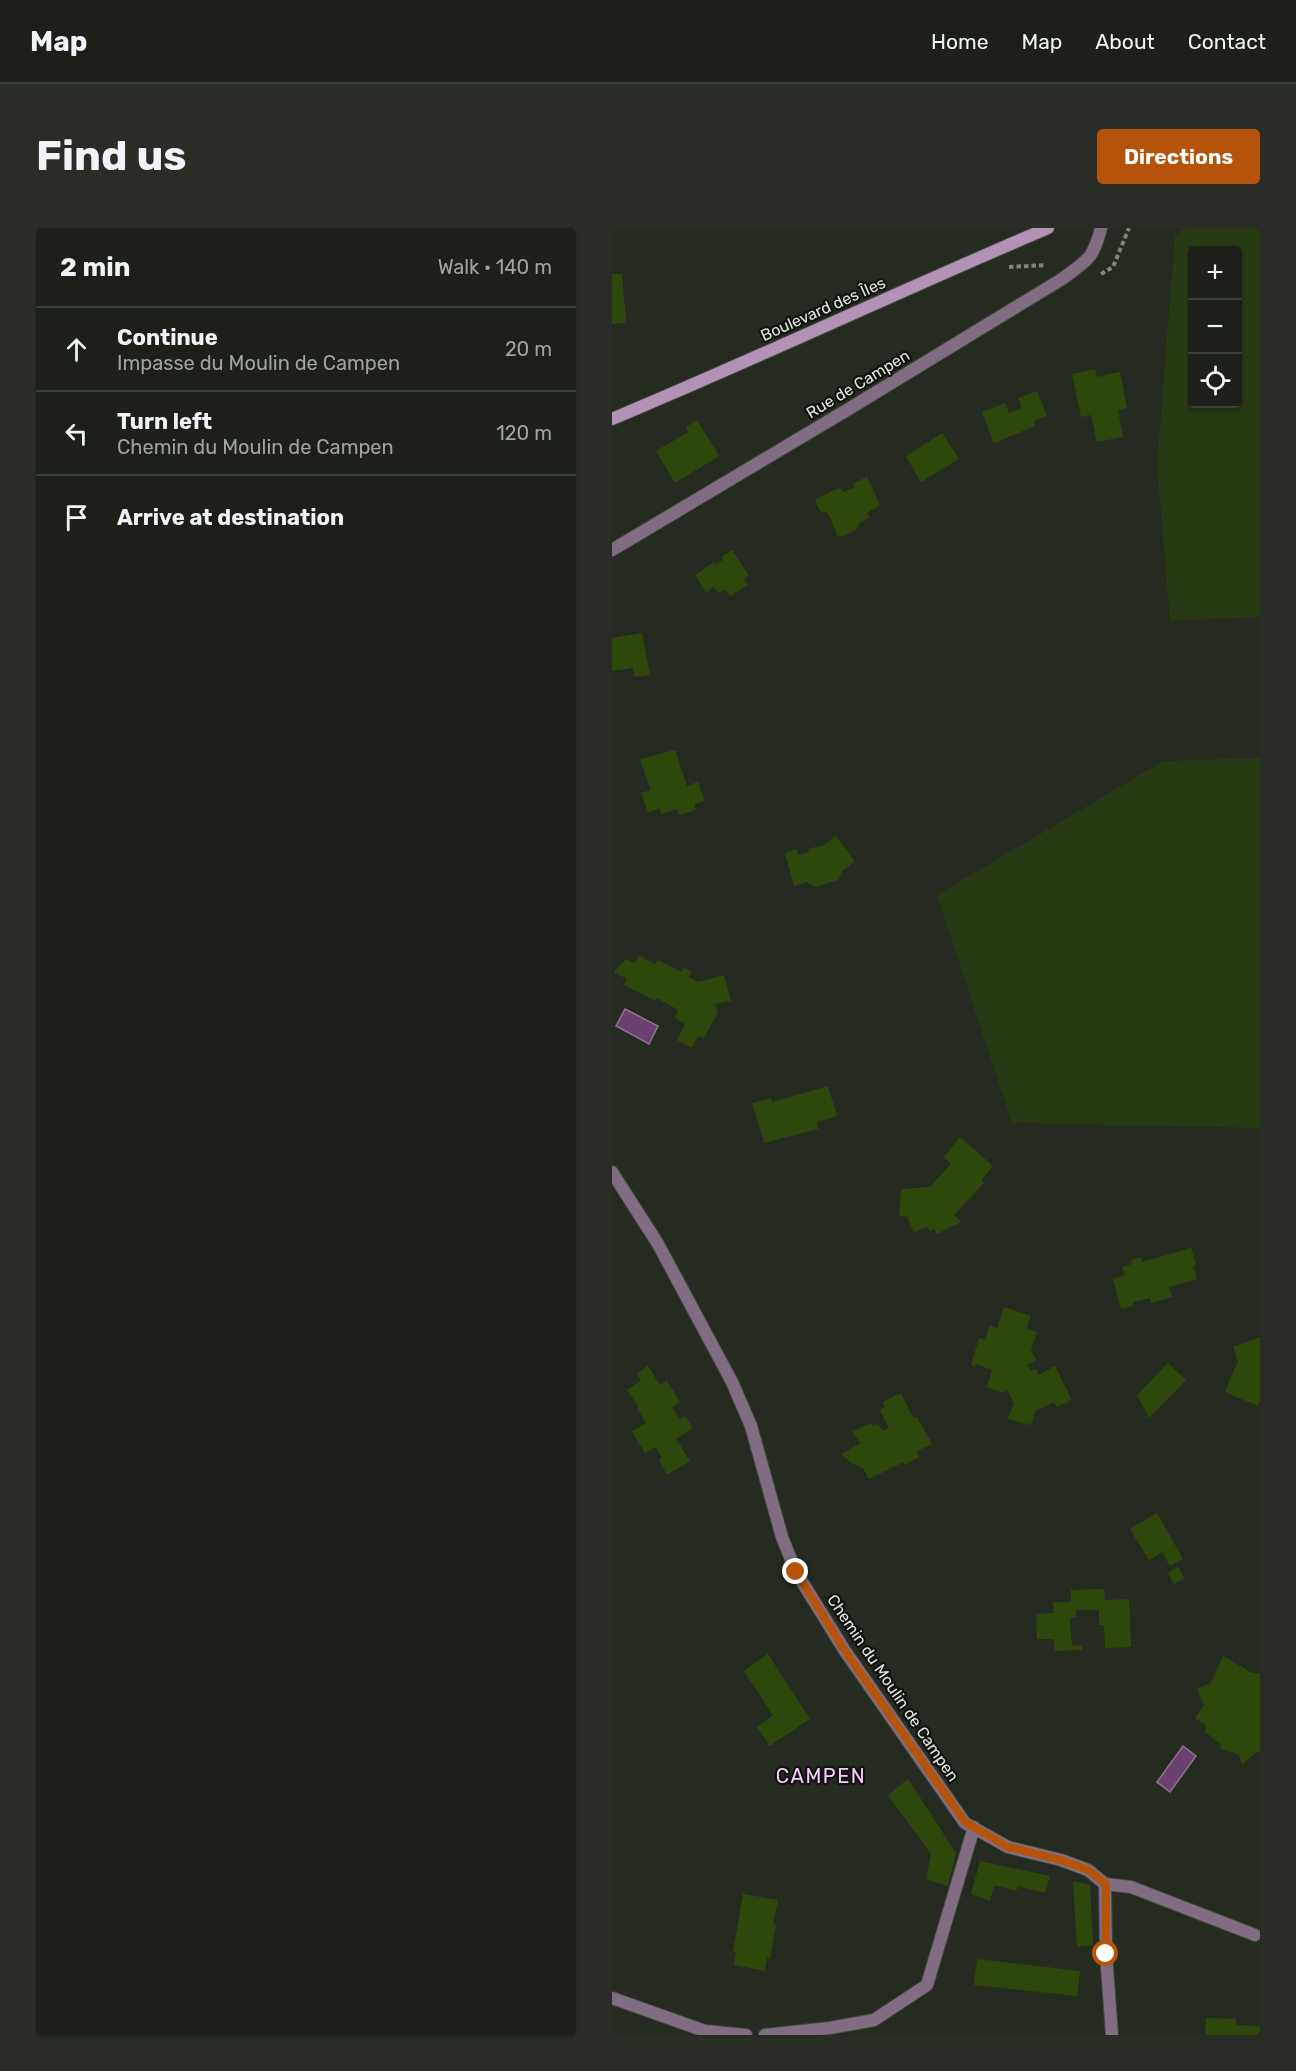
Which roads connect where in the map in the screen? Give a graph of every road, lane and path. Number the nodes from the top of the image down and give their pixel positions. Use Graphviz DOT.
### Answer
graph roads {
  1 [pos="1048,228"];
  2 [pos="1101,228"];
  3 [pos="1129,228"];
  4 [pos="1118,255"];
  5 [pos="612,419"];
  6 [pos="612,550"];
  7 [pos="612,1172"];
  8 [pos="974,1827"];
  9 [pos="1106,1884"];
  10 [pos="1255,1935"];
  11 [pos="612,1998"];
  12 [pos="746,2035"];
  13 [pos="765,2035"];
  14 [pos="1112,2035"];
  1 -- 5 [label="main road, Boulevard des Îles"];
  2 -- 6 [label="street, Rue de Campen"];
  3 -- 4 [label="path"];
  7 -- 8 [label="street, Chemin du Moulin de Campen"];
  8 -- 9 [label="street, Chemin du Moulin de Campen"];
  8 -- 13 [label="street"];
  9 -- 10 [label="street, Chemin du Moulin de Campen"];
  9 -- 14 [label="street"];
  11 -- 12 [label="street"];
}
